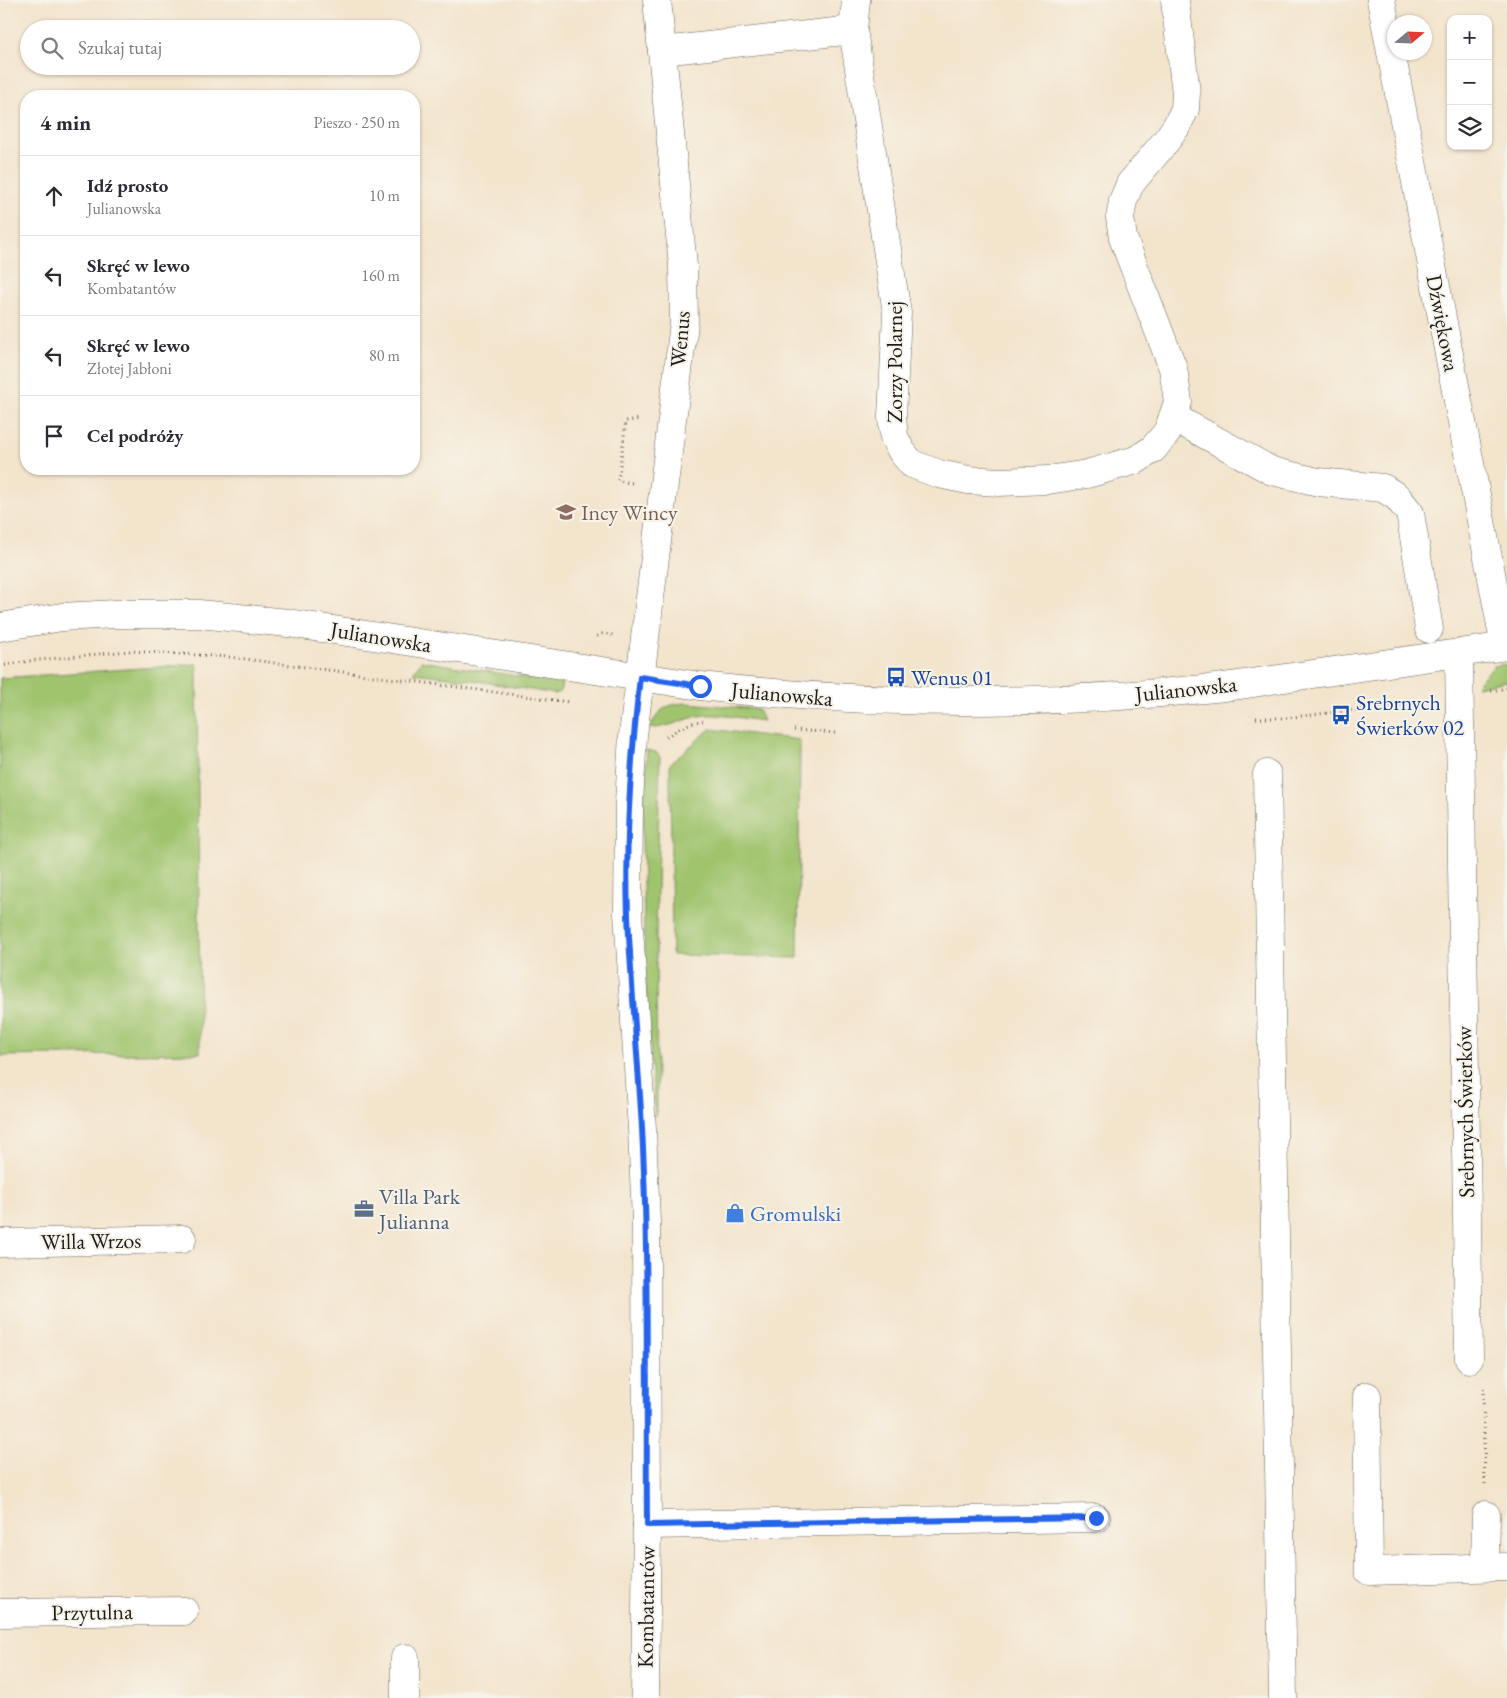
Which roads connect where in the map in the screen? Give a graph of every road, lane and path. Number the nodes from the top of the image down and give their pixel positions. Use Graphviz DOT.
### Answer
graph roads {
  1 [pos="657,0"];
  2 [pos="856,0"];
  3 [pos="1175,0"];
  4 [pos="1381,0"];
  5 [pos="853,30"];
  6 [pos="662,51"];
  7 [pos="1173,417"];
  8 [pos="643,419"];
  9 [pos="634,484"];
  10 [pos="0,626"];
  11 [pos="1429,629"];
  12 [pos="1506,646"];
  13 [pos="1459,653"];
  14 [pos="0,666"];
  15 [pos="640,677"];
  16 [pos="569,702"];
  17 [pos="1267,774"];
  18 [pos="182,1239"];
  19 [pos="0,1243"];
  20 [pos="1469,1359"];
  21 [pos="1367,1396"];
  22 [pos="1486,1515"];
  23 [pos="1096,1518"];
  24 [pos="647,1525"];
  25 [pos="1496,1567"];
  26 [pos="184,1611"];
  27 [pos="0,1613"];
  28 [pos="405,1658"];
  29 [pos="405,1698"];
  30 [pos="645,1698"];
  31 [pos="1283,1698"];
  1 -- 6 [label="street, Wenus"];
  2 -- 5 [label="street, Zorzy Polarnej"];
  3 -- 7 [label="street, Zorzy Polarnej"];
  4 -- 12 [label="street, Dźwiękowa"];
  5 -- 6 [label="street"];
  5 -- 7 [label="street, Zorzy Polarnej"];
  6 -- 15 [label="street, Wenus"];
  7 -- 11 [label="street"];
  8 -- 9 [label="path"];
  10 -- 15 [label="street, Julianowska"];
  12 -- 13 [label="street, Julianowska"];
  13 -- 15 [label="street, Julianowska"];
  13 -- 20 [label="street, Srebrnych Świerków"];
  14 -- 16 [label="path"];
  15 -- 24 [label="street, Kombatantów"];
  17 -- 31 [label="street"];
  18 -- 19 [label="street, Willa Wrzos"];
  20 -- 22 [label="path"];
  21 -- 25 [label="street"];
  22 -- 25 [label="street"];
  23 -- 24 [label="street"];
  24 -- 30 [label="street, Kombatantów"];
  26 -- 27 [label="street, Przytulna"];
  28 -- 29 [label="street"];
}
